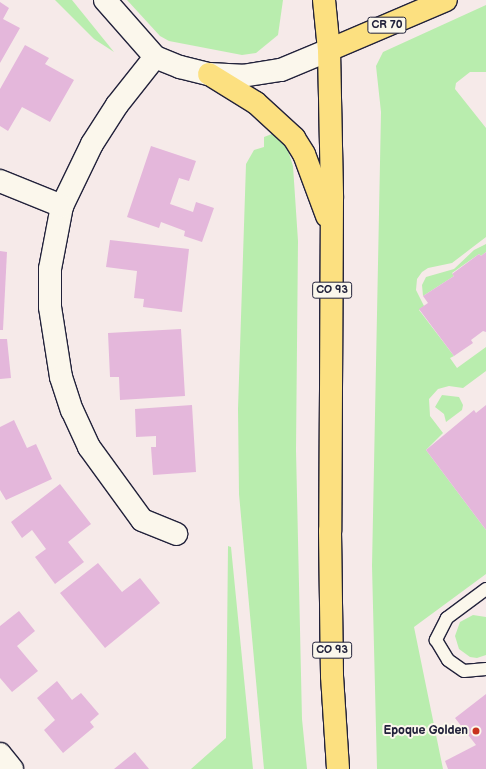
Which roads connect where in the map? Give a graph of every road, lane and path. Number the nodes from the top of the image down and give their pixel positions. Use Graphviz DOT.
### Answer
graph roads {
  1 [pos="105,0"];
  2 [pos="324,0"];
  3 [pos="446,0"];
  4 [pos="328,50"];
  5 [pos="155,57"];
  6 [pos="209,74"];
  7 [pos="0,181"];
  8 [pos="62,206"];
  9 [pos="332,230"];
  10 [pos="176,534"];
  11 [pos="486,589"];
  12 [pos="486,669"];
  13 [pos="0,754"];
  14 [pos="12,769"];
  15 [pos="338,769"];
  1 -- 5 [label="street"];
  2 -- 4 [label="main road, CO 93"];
  3 -- 4 [label="main road, CR 70"];
  4 -- 6 [label="street"];
  4 -- 9 [label="main road, CO 93"];
  5 -- 6 [label="street"];
  5 -- 8 [label="street"];
  6 -- 9 [label="main road"];
  7 -- 8 [label="street"];
  8 -- 10 [label="street"];
  9 -- 15 [label="main road, CO 93"];
  11 -- 12 [label="lane"];
  13 -- 14 [label="street"];
}
